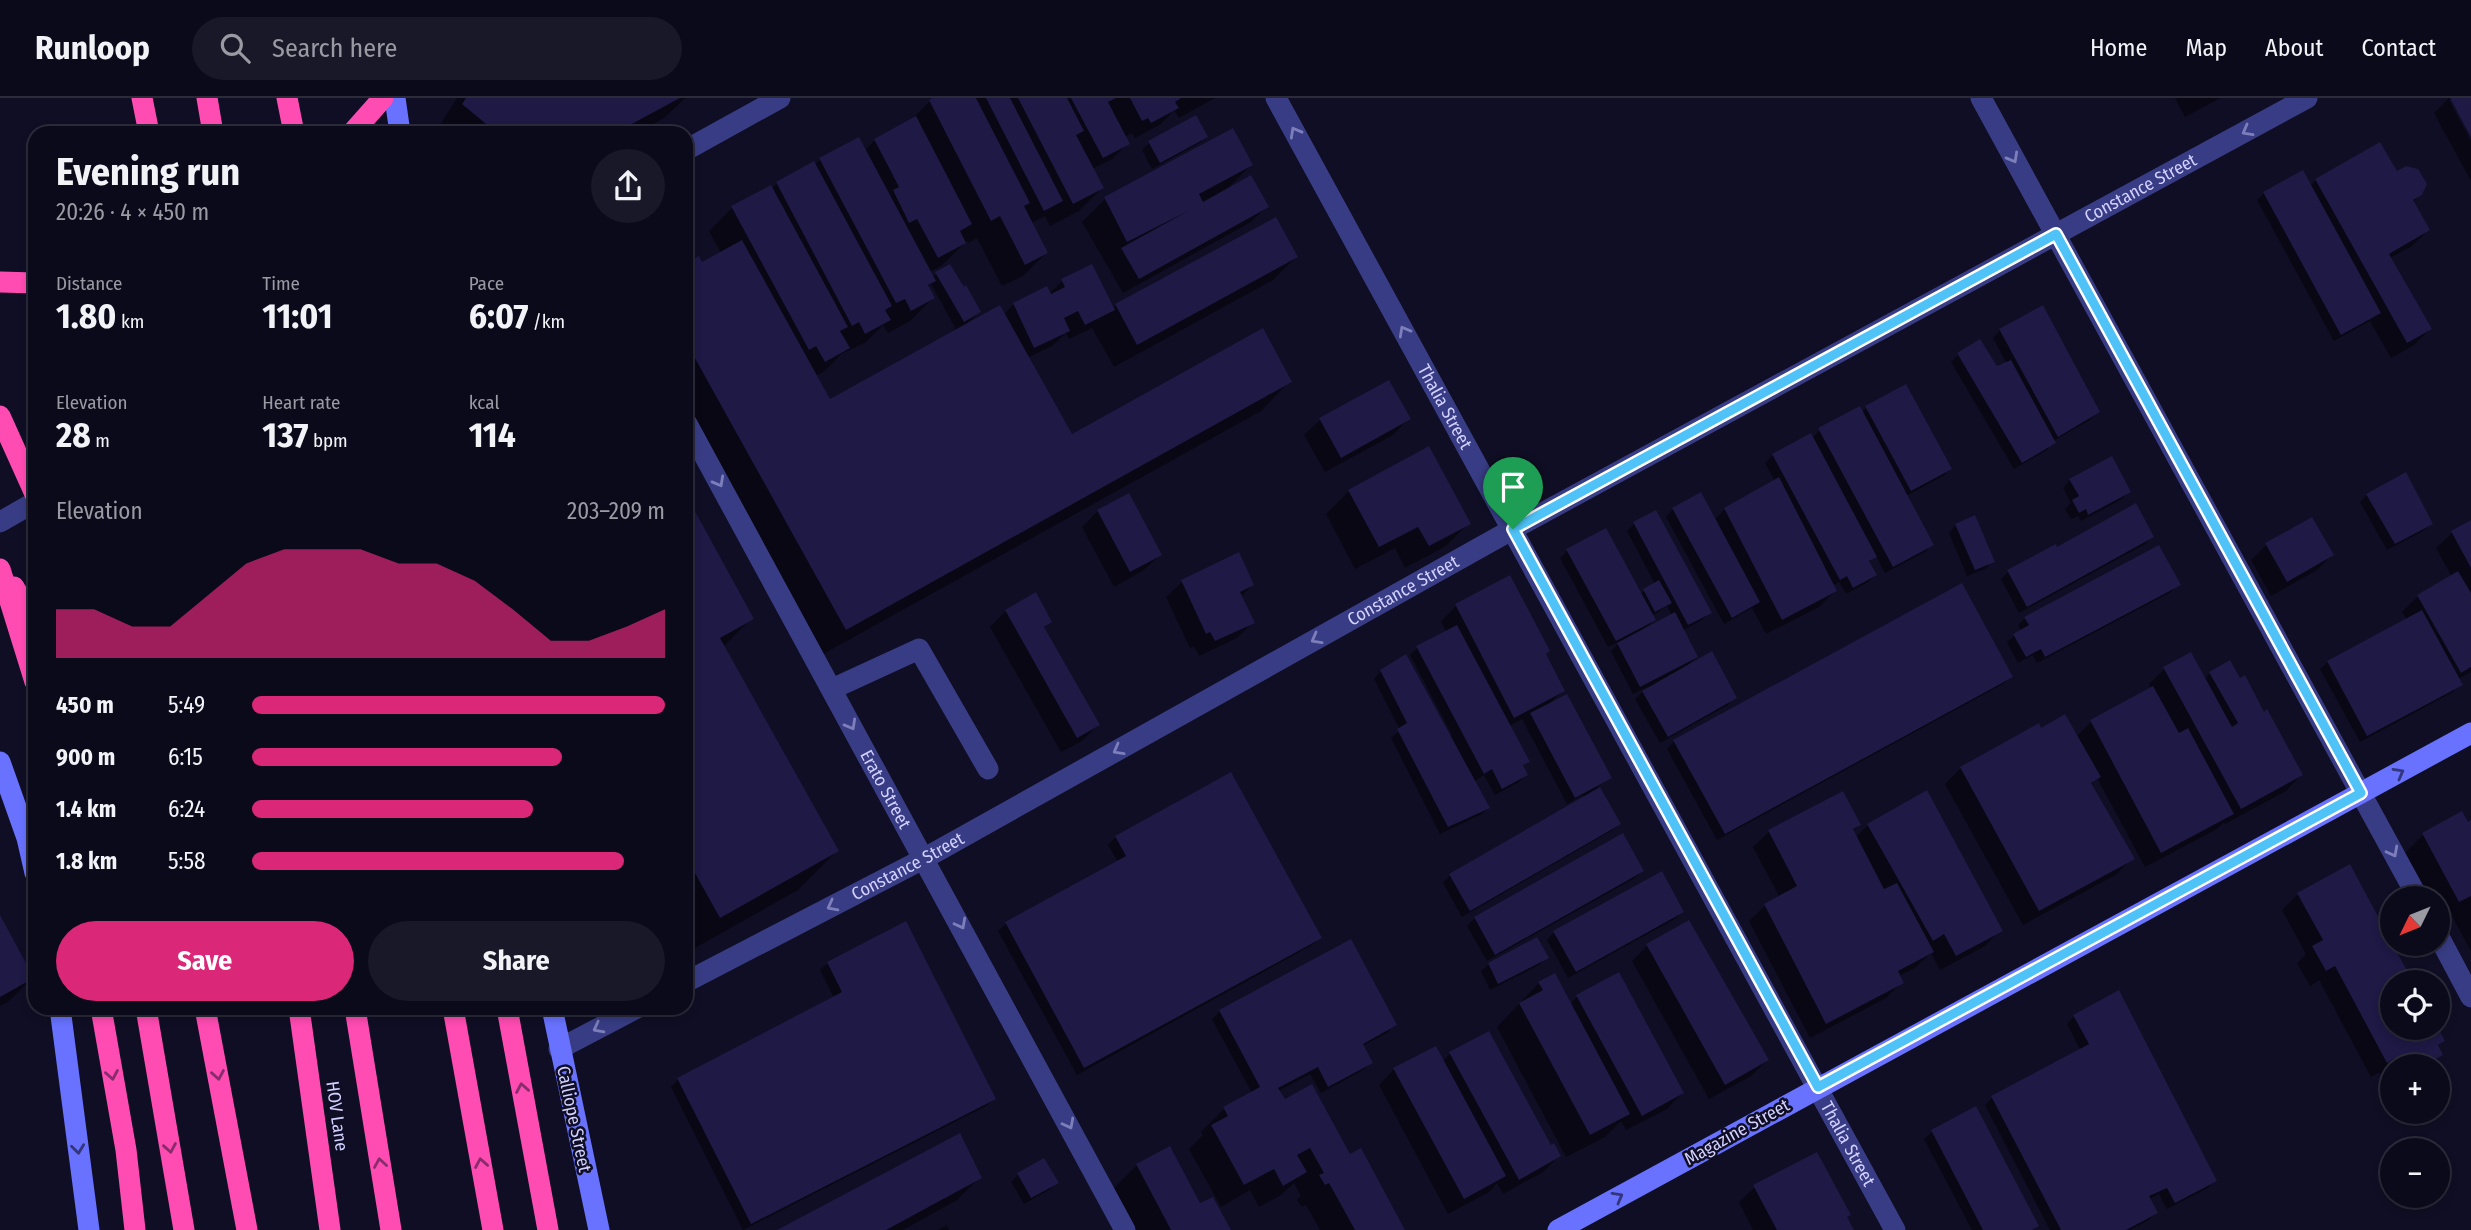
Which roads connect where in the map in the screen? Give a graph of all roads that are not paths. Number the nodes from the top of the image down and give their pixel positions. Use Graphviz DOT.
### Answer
graph roads {
  1 [pos="142,98"];
  2 [pos="208,98"];
  3 [pos="287,98"];
  4 [pos="383,98"];
  5 [pos="396,98"];
  6 [pos="780,98"];
  7 [pos="1276,98"];
  8 [pos="1981,98"];
  9 [pos="2307,98"];
  10 [pos="148,126"];
  11 [pos="212,126"];
  12 [pos="293,126"];
  13 [pos="358,126"];
  14 [pos="399,126"];
  15 [pos="693,146"];
  16 [pos="2056,234"];
  17 [pos="0,282"];
  18 [pos="28,283"];
  19 [pos="0,416"];
  20 [pos="693,435"];
  21 [pos="28,478"];
  22 [pos="28,506"];
  23 [pos="0,522"];
  24 [pos="1513,529"];
  25 [pos="0,569"];
  26 [pos="0,579"];
  27 [pos="28,609"];
  28 [pos="28,659"];
  29 [pos="832,690"];
  30 [pos="2471,733"];
  31 [pos="0,762"];
  32 [pos="988,769"];
  33 [pos="2361,793"];
  34 [pos="28,842"];
  35 [pos="925,858"];
  36 [pos="2411,886"];
  37 [pos="2449,956"];
  38 [pos="693,978"];
  39 [pos="2471,997"];
  40 [pos="61,1015"];
  41 [pos="101,1015"];
  42 [pos="147,1015"];
  43 [pos="206,1015"];
  44 [pos="300,1015"];
  45 [pos="356,1015"];
  46 [pos="454,1015"];
  47 [pos="508,1015"];
  48 [pos="553,1015"];
  49 [pos="624,1015"];
  50 [pos="559,1049"];
  51 [pos="1818,1087"];
  52 [pos="548,1229"];
  53 [pos="89,1230"];
  54 [pos="135,1230"];
  55 [pos="184,1230"];
  56 [pos="247,1230"];
  57 [pos="330,1230"];
  58 [pos="391,1230"];
  59 [pos="493,1230"];
  60 [pos="599,1230"];
  61 [pos="1125,1230"];
  62 [pos="1558,1230"];
  63 [pos="1895,1230"];
  1 -- 10 [label="highway"];
  2 -- 11 [label="highway"];
  3 -- 12 [label="highway"];
  4 -- 13 [label="highway"];
  5 -- 14 [label="street"];
  6 -- 15 [label="street"];
  24 -- 7 [label="street, Thalia Street, one-way"];
  8 -- 16 [label="street, one-way"];
  9 -- 16 [label="street, Constance Street, one-way"];
  16 -- 24 [label="street, Constance Street"];
  16 -- 33 [label="street"];
  17 -- 18 [label="highway"];
  19 -- 21 [label="highway"];
  20 -- 29 [label="street, Erato Street, one-way"];
  22 -- 23 [label="street"];
  24 -- 35 [label="street, Constance Street, one-way"];
  24 -- 51 [label="street, Thalia Street"];
  25 -- 28 [label="highway"];
  26 -- 27 [label="highway"];
  29 -- 32 [label="street"];
  29 -- 35 [label="street, Erato Street, one-way"];
  33 -- 30 [label="street, Magazine Street, one-way"];
  31 -- 34 [label="street"];
  33 -- 36 [label="street, one-way"];
  33 -- 51 [label="street, Magazine Street"];
  35 -- 38 [label="street, Constance Street, one-way"];
  35 -- 61 [label="street, Erato Street, one-way"];
  37 -- 39 [label="street"];
  40 -- 53 [label="street, one-way"];
  41 -- 54 [label="highway, one-way"];
  42 -- 55 [label="highway, one-way"];
  43 -- 56 [label="highway, one-way"];
  44 -- 57 [label="highway, HOV Lane"];
  58 -- 45 [label="highway, one-way"];
  59 -- 46 [label="highway, one-way"];
  52 -- 47 [label="highway, one-way"];
  48 -- 50 [label="street, Calliope Street"];
  49 -- 50 [label="street, one-way"];
  50 -- 60 [label="street, Calliope Street"];
  62 -- 51 [label="street, Magazine Street, one-way"];
  51 -- 63 [label="street, Thalia Street"];
}
